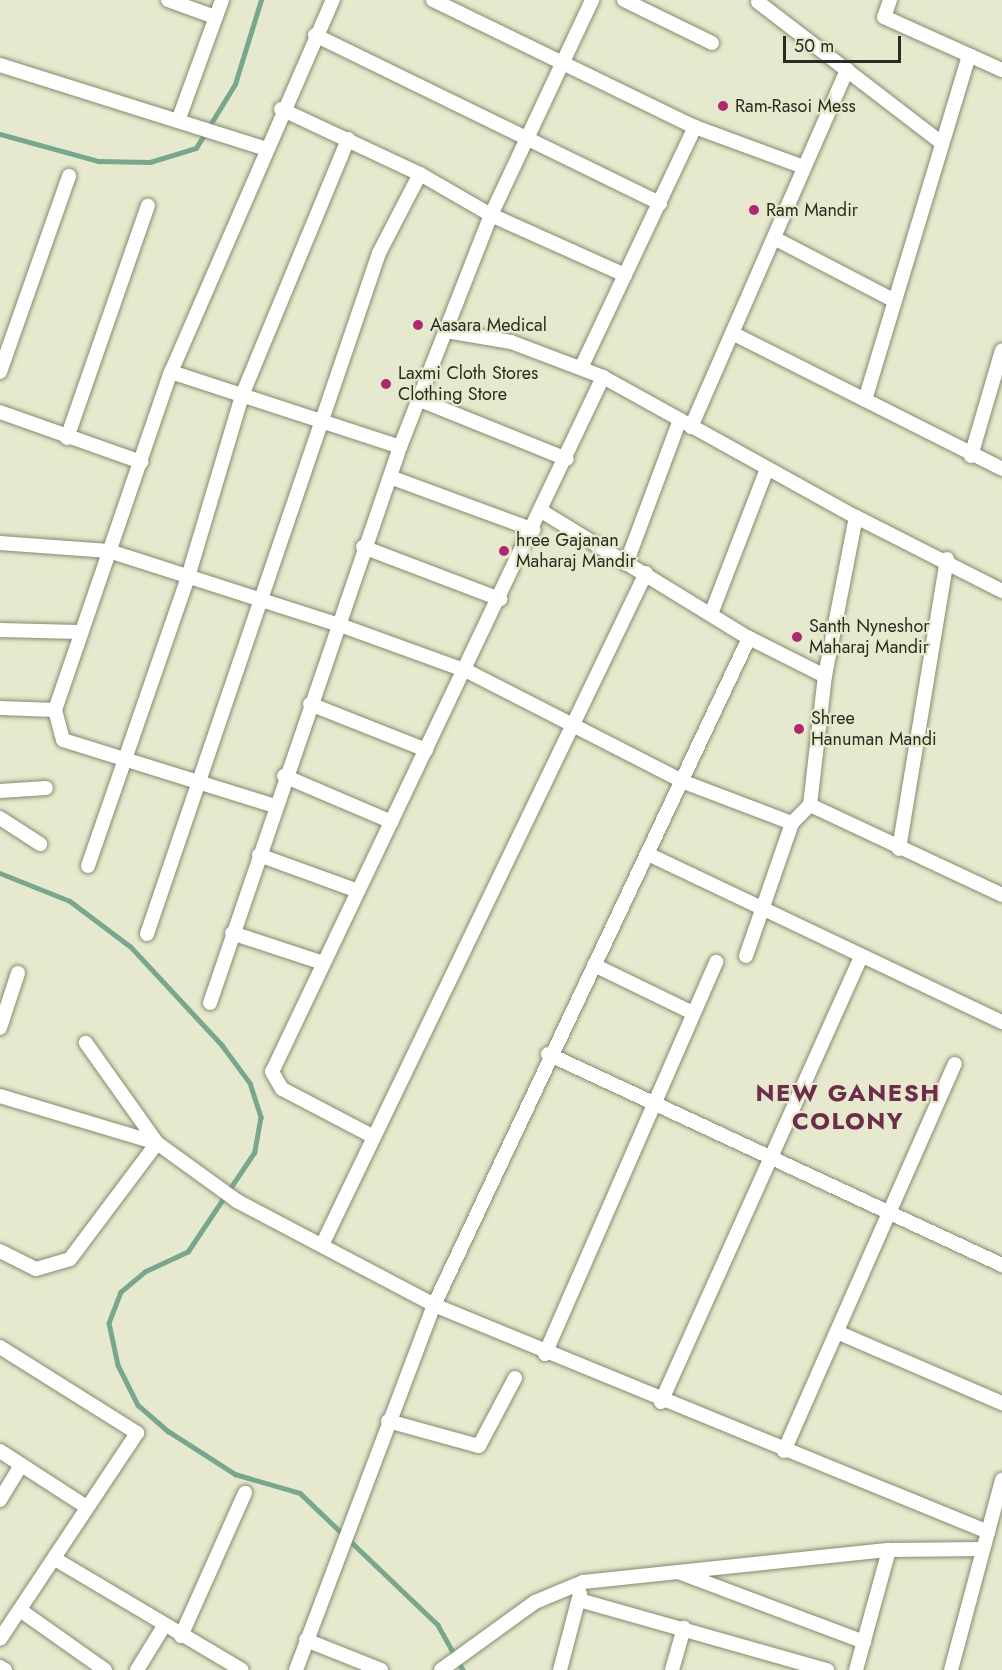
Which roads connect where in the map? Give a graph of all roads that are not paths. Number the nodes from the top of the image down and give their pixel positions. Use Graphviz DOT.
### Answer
graph roads {
  1 [pos="168,0"];
  2 [pos="222,0"];
  3 [pos="333,0"];
  4 [pos="433,0"];
  5 [pos="592,0"];
  6 [pos="624,0"];
  7 [pos="890,0"];
  8 [pos="758,2"];
  9 [pos="216,17"];
  10 [pos="315,35"];
  11 [pos="712,43"];
  12 [pos="969,55"];
  13 [pos="564,60"];
  14 [pos="0,65"];
  15 [pos="847,70"];
  16 [pos="1002,70"];
  17 [pos="281,109"];
  18 [pos="178,121"];
  19 [pos="695,128"];
  20 [pos="526,136"];
  21 [pos="348,139"];
  22 [pos="942,143"];
  23 [pos="264,148"];
  24 [pos="804,167"];
  25 [pos="420,174"];
  26 [pos="69,176"];
  27 [pos="660,203"];
  28 [pos="148,206"];
  29 [pos="491,215"];
  30 [pos="774,238"];
  31 [pos="625,275"];
  32 [pos="895,301"];
  33 [pos="446,331"];
  34 [pos="734,334"];
  35 [pos="1002,350"];
  36 [pos="581,368"];
  37 [pos="0,372"];
  38 [pos="171,372"];
  39 [pos="603,377"];
  40 [pos="243,393"];
  41 [pos="420,400"];
  42 [pos="865,400"];
  43 [pos="0,412"];
  44 [pos="323,421"];
  45 [pos="685,424"];
  46 [pos="67,438"];
  47 [pos="400,447"];
  48 [pos="971,456"];
  49 [pos="567,459"];
  50 [pos="141,462"];
  51 [pos="767,469"];
  52 [pos="1002,469"];
  53 [pos="390,477"];
  54 [pos="543,512"];
  55 [pos="856,517"];
  56 [pos="534,530"];
  57 [pos="0,543"];
  58 [pos="363,547"];
  59 [pos="109,551"];
  60 [pos="947,559"];
  61 [pos="626,564"];
  62 [pos="646,573"];
  63 [pos="188,577"];
  64 [pos="1002,591"];
  65 [pos="500,599"];
  66 [pos="256,600"];
  67 [pos="711,614"];
  68 [pos="337,624"];
  69 [pos="0,630"];
  70 [pos="80,632"];
  71 [pos="749,638"];
  72 [pos="466,671"];
  73 [pos="825,676"];
  74 [pos="310,704"];
  75 [pos="0,708"];
  76 [pos="55,710"];
  77 [pos="573,722"];
  78 [pos="426,750"];
  79 [pos="123,761"];
  80 [pos="284,776"];
  81 [pos="684,782"];
  82 [pos="200,784"];
  83 [pos="46,788"];
  84 [pos="0,791"];
  85 [pos="810,805"];
  86 [pos="275,806"];
  87 [pos="0,818"];
  88 [pos="392,822"];
  89 [pos="792,822"];
  90 [pos="40,844"];
  91 [pos="899,849"];
  92 [pos="259,855"];
  93 [pos="650,855"];
  94 [pos="88,866"];
  95 [pos="358,891"];
  96 [pos="1002,895"];
  97 [pos="763,910"];
  98 [pos="232,933"];
  99 [pos="147,934"];
  100 [pos="746,956"];
  101 [pos="861,956"];
  102 [pos="716,962"];
  103 [pos="323,963"];
  104 [pos="594,965"];
  105 [pos="18,973"];
  106 [pos="210,1004"];
  107 [pos="693,1013"];
  108 [pos="1002,1022"];
  109 [pos="0,1028"];
  110 [pos="86,1043"];
  111 [pos="548,1054"];
  112 [pos="955,1064"];
  113 [pos="0,1096"];
  114 [pos="650,1105"];
  115 [pos="374,1137"];
  116 [pos="157,1143"];
  117 [pos="768,1160"];
  118 [pos="888,1213"];
  119 [pos="322,1245"];
  120 [pos="0,1251"];
  121 [pos="1002,1265"];
  122 [pos="434,1305"];
  123 [pos="837,1332"];
  124 [pos="0,1347"];
  125 [pos="545,1354"];
  126 [pos="515,1378"];
  127 [pos="661,1402"];
  128 [pos="1002,1403"];
  129 [pos="388,1421"];
  130 [pos="0,1451"];
  131 [pos="784,1451"];
  132 [pos="21,1465"];
  133 [pos="1002,1481"];
  134 [pos="245,1493"];
  135 [pos="0,1500"];
  136 [pos="86,1506"];
  137 [pos="988,1532"];
  138 [pos="983,1549"];
  139 [pos="889,1550"];
  140 [pos="55,1559"];
  141 [pos="675,1571"];
  142 [pos="583,1582"];
  143 [pos="579,1600"];
  144 [pos="20,1610"];
  145 [pos="164,1626"];
  146 [pos="684,1628"];
  147 [pos="181,1636"];
  148 [pos="0,1640"];
  149 [pos="306,1640"];
  150 [pos="864,1642"];
  151 [pos="0,1667"];
  152 [pos="810,1668"];
  153 [pos="5,1670"];
  154 [pos="105,1670"];
  155 [pos="137,1670"];
  156 [pos="242,1670"];
  157 [pos="296,1670"];
  158 [pos="381,1670"];
  159 [pos="441,1670"];
  160 [pos="561,1670"];
  161 [pos="672,1670"];
  162 [pos="827,1670"];
  163 [pos="856,1670"];
  164 [pos="951,1670"];
  1 -- 9 [label="street"];
  2 -- 9 [label="street"];
  3 -- 10 [label="street"];
  4 -- 13 [label="street"];
  5 -- 13 [label="street"];
  6 -- 11 [label="street"];
  7 -- 12 [label="street"];
  8 -- 15 [label="street"];
  9 -- 18 [label="street"];
  10 -- 17 [label="street"];
  10 -- 20 [label="street"];
  12 -- 16 [label="street"];
  12 -- 22 [label="street"];
  13 -- 19 [label="street"];
  13 -- 20 [label="street"];
  14 -- 18 [label="street"];
  15 -- 22 [label="street"];
  15 -- 24 [label="street"];
  17 -- 21 [label="street"];
  17 -- 23 [label="street"];
  18 -- 23 [label="street"];
  19 -- 24 [label="street"];
  19 -- 27 [label="street"];
  20 -- 27 [label="street"];
  20 -- 29 [label="street"];
  21 -- 25 [label="street"];
  21 -- 40 [label="street"];
  22 -- 32 [label="street"];
  23 -- 38 [label="street"];
  24 -- 30 [label="street"];
  25 -- 29 [label="street"];
  25 -- 44 [label="street"];
  26 -- 37 [label="street"];
  27 -- 31 [label="street"];
  28 -- 46 [label="street"];
  29 -- 31 [label="street"];
  29 -- 33 [label="street"];
  30 -- 32 [label="street"];
  30 -- 34 [label="street"];
  31 -- 36 [label="street"];
  32 -- 42 [label="street"];
  33 -- 36 [label="street"];
  33 -- 41 [label="street"];
  34 -- 42 [label="street"];
  34 -- 45 [label="street"];
  35 -- 48 [label="street"];
  36 -- 39 [label="street"];
  38 -- 40 [label="street"];
  38 -- 50 [label="street"];
  39 -- 45 [label="street"];
  39 -- 49 [label="street"];
  40 -- 44 [label="street"];
  40 -- 63 [label="street"];
  41 -- 47 [label="street"];
  41 -- 49 [label="street"];
  42 -- 48 [label="street"];
  43 -- 46 [label="street"];
  44 -- 47 [label="street"];
  44 -- 66 [label="street"];
  45 -- 51 [label="street"];
  45 -- 61 [label="street"];
  46 -- 50 [label="street"];
  47 -- 53 [label="street"];
  48 -- 52 [label="street"];
  49 -- 54 [label="street"];
  50 -- 59 [label="street"];
  51 -- 55 [label="street"];
  51 -- 67 [label="street"];
  53 -- 56 [label="street"];
  53 -- 58 [label="street"];
  54 -- 56 [label="street"];
  54 -- 61 [label="street"];
  55 -- 60 [label="street"];
  55 -- 73 [label="street"];
  56 -- 65 [label="street"];
  57 -- 59 [label="street"];
  58 -- 65 [label="street"];
  58 -- 68 [label="street"];
  59 -- 63 [label="street"];
  59 -- 70 [label="street"];
  60 -- 64 [label="street"];
  60 -- 91 [label="street"];
  61 -- 62 [label="street"];
  62 -- 67 [label="street"];
  62 -- 77 [label="street"];
  63 -- 66 [label="street"];
  63 -- 79 [label="street"];
  65 -- 72 [label="street"];
  66 -- 68 [label="street"];
  66 -- 82 [label="street"];
  67 -- 71 [label="street"];
  68 -- 72 [label="street"];
  68 -- 74 [label="street"];
  69 -- 70 [label="street"];
  70 -- 76 [label="street"];
  71 -- 73 [label="street"];
  71 -- 81 [label="street"];
  72 -- 77 [label="street"];
  72 -- 78 [label="street"];
  73 -- 85 [label="street"];
  74 -- 78 [label="street"];
  74 -- 80 [label="street"];
  75 -- 76 [label="street"];
  76 -- 79 [label="street"];
  77 -- 81 [label="street"];
  77 -- 115 [label="street"];
  78 -- 88 [label="street"];
  79 -- 82 [label="street"];
  79 -- 94 [label="street"];
  80 -- 86 [label="street"];
  80 -- 88 [label="street"];
  81 -- 89 [label="street"];
  81 -- 93 [label="street"];
  82 -- 86 [label="street"];
  82 -- 99 [label="street"];
  83 -- 84 [label="street"];
  85 -- 89 [label="street"];
  85 -- 91 [label="street"];
  86 -- 92 [label="street"];
  87 -- 90 [label="street"];
  88 -- 95 [label="street"];
  89 -- 97 [label="street"];
  91 -- 96 [label="street"];
  92 -- 95 [label="street"];
  92 -- 98 [label="street"];
  93 -- 97 [label="street"];
  93 -- 104 [label="street"];
  95 -- 103 [label="street"];
  97 -- 100 [label="street"];
  97 -- 101 [label="street"];
  98 -- 103 [label="street"];
  98 -- 106 [label="street"];
  101 -- 108 [label="street"];
  101 -- 117 [label="street"];
  102 -- 107 [label="street"];
  103 -- 115 [label="street"];
  104 -- 107 [label="street"];
  104 -- 111 [label="street"];
  105 -- 109 [label="street"];
  107 -- 114 [label="street"];
  110 -- 116 [label="street"];
  111 -- 114 [label="street"];
  111 -- 122 [label="street"];
  112 -- 118 [label="street"];
  113 -- 116 [label="street"];
  114 -- 117 [label="street"];
  114 -- 125 [label="street"];
  115 -- 119 [label="street"];
  116 -- 119 [label="street"];
  116 -- 120 [label="street"];
  117 -- 118 [label="street"];
  117 -- 127 [label="street"];
  118 -- 121 [label="street"];
  118 -- 123 [label="street"];
  119 -- 122 [label="street"];
  122 -- 125 [label="street"];
  122 -- 129 [label="street"];
  123 -- 128 [label="street"];
  123 -- 131 [label="street"];
  124 -- 136 [label="street"];
  125 -- 127 [label="street"];
  126 -- 129 [label="street"];
  127 -- 131 [label="street"];
  129 -- 149 [label="street"];
  130 -- 132 [label="street"];
  131 -- 137 [label="street"];
  132 -- 135 [label="street"];
  132 -- 136 [label="street"];
  133 -- 137 [label="street"];
  134 -- 147 [label="street"];
  136 -- 140 [label="street"];
  137 -- 138 [label="street"];
  138 -- 139 [label="street"];
  138 -- 164 [label="street"];
  139 -- 141 [label="street"];
  139 -- 150 [label="street"];
  140 -- 144 [label="street"];
  140 -- 145 [label="street"];
  141 -- 142 [label="street"];
  141 -- 150 [label="street"];
  142 -- 143 [label="street"];
  142 -- 159 [label="street"];
  143 -- 146 [label="street"];
  143 -- 160 [label="street"];
  144 -- 148 [label="street"];
  144 -- 154 [label="street"];
  145 -- 147 [label="street"];
  145 -- 155 [label="street"];
  146 -- 152 [label="street"];
  146 -- 161 [label="street"];
  147 -- 156 [label="street"];
  149 -- 157 [label="street"];
  149 -- 158 [label="street"];
  150 -- 163 [label="street"];
  151 -- 153 [label="street"];
  152 -- 162 [label="street"];
}
